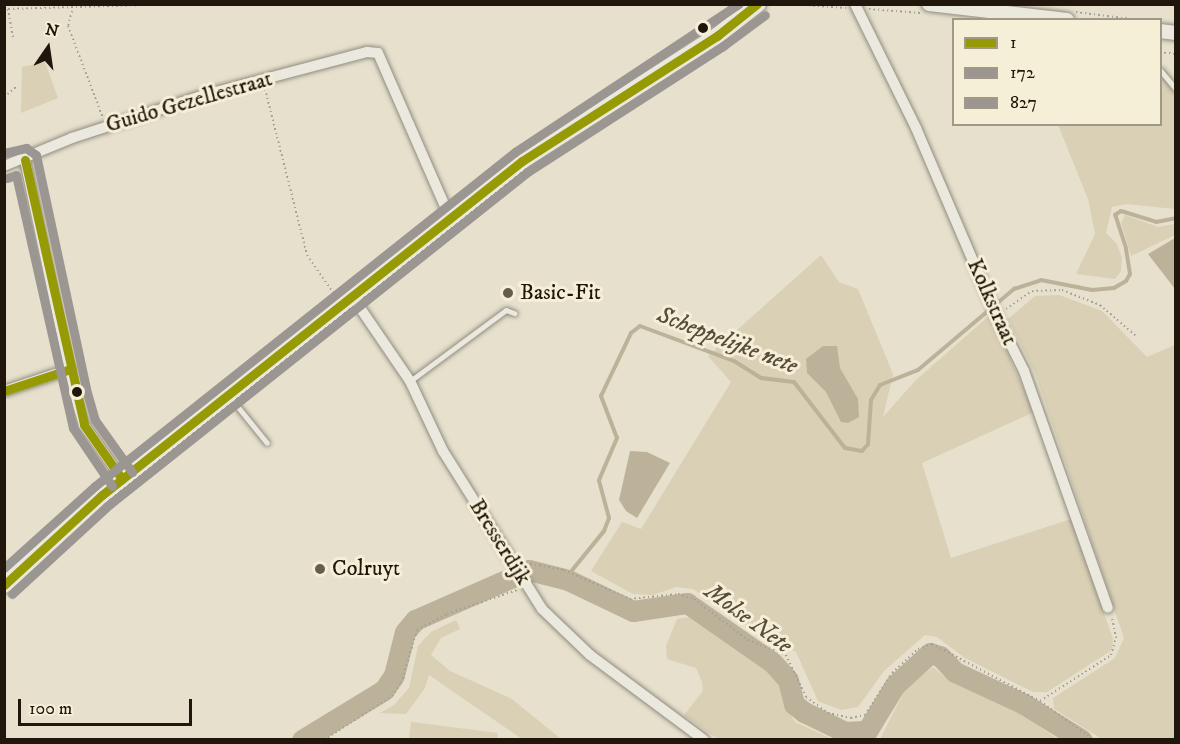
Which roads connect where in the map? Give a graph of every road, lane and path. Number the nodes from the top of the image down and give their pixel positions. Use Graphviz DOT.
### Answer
graph roads {
  1 [pos="183,4"];
  2 [pos="758,4"];
  3 [pos="791,4"];
  4 [pos="929,4"];
  5 [pos="855,6"];
  6 [pos="6,9"];
  7 [pos="72,10"];
  8 [pos="1067,15"];
  9 [pos="1110,18"];
  10 [pos="13,38"];
  11 [pos="1162,71"];
  12 [pos="263,80"];
  13 [pos="16,87"];
  14 [pos="1176,89"];
  15 [pos="4,97"];
  16 [pos="106,126"];
  17 [pos="26,160"];
  18 [pos="4,166"];
  19 [pos="450,218"];
  20 [pos="347,300"];
  21 [pos="514,313"];
  22 [pos="995,314"];
  23 [pos="1136,336"];
  24 [pos="70,369"];
  25 [pos="410,381"];
  26 [pos="4,391"];
  27 [pos="228,395"];
  28 [pos="267,443"];
  29 [pos="122,479"];
  30 [pos="515,566"];
  31 [pos="525,584"];
  32 [pos="4,585"];
  33 [pos="1108,608"];
  34 [pos="1040,701"];
  35 [pos="324,740"];
  36 [pos="704,740"];
  37 [pos="1094,740"];
  1 -- 7 [label="path"];
  2 -- 19 [label="main road"];
  3 -- 5 [label="path"];
  4 -- 8 [label="street"];
  5 -- 22 [label="street, Kolkstraat"];
  6 -- 7 [label="path"];
  6 -- 10 [label="path"];
  7 -- 16 [label="path"];
  8 -- 9 [label="path"];
  11 -- 14 [label="lane"];
  12 -- 16 [label="street, Guido Gezellestraat"];
  12 -- 19 [label="street, Guido Gezellestraat"];
  12 -- 20 [label="path"];
  13 -- 15 [label="path"];
  16 -- 17 [label="street, Guido Gezellestraat"];
  17 -- 18 [label="street, Guido Gezellestraat"];
  17 -- 24 [label="street"];
  19 -- 20 [label="main road"];
  20 -- 25 [label="street, Bresserdijk"];
  20 -- 27 [label="main road"];
  21 -- 25 [label="lane"];
  22 -- 23 [label="path"];
  22 -- 33 [label="street, Kolkstraat"];
  24 -- 26 [label="street"];
  24 -- 29 [label="street"];
  25 -- 30 [label="street, Bresserdijk"];
  27 -- 28 [label="lane"];
  27 -- 29 [label="main road"];
  29 -- 32 [label="main road"];
  30 -- 31 [label="street, Bresserdijk"];
  30 -- 34 [label="path"];
  31 -- 35 [label="path"];
  31 -- 36 [label="street, Bresserdijk"];
  33 -- 34 [label="path"];
  34 -- 37 [label="path"];
}
